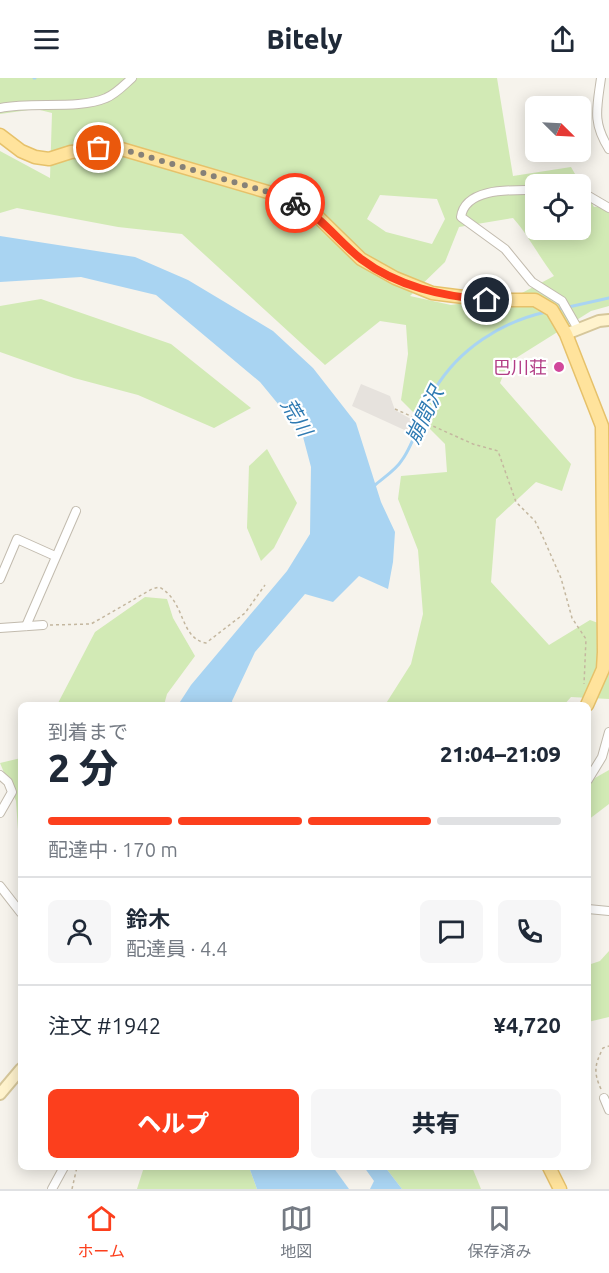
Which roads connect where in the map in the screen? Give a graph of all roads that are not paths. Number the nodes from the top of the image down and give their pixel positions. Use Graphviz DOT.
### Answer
graph roads {
  1 [pos="132,78"];
  2 [pos="602,78"];
  3 [pos="0,108"];
  4 [pos="0,135"];
  5 [pos="609,149"];
  6 [pos="525,191"];
  7 [pos="591,197"];
  8 [pos="609,208"];
  9 [pos="609,320"];
  10 [pos="572,331"];
  11 [pos="75,511"];
  12 [pos="56,556"];
  13 [pos="0,579"];
  14 [pos="43,625"];
  15 [pos="26,626"];
  16 [pos="0,628"];
  17 [pos="606,673"];
  18 [pos="586,699"];
  19 [pos="609,732"];
  20 [pos="0,775"];
  21 [pos="591,775"];
  22 [pos="0,813"];
  23 [pos="0,886"];
  24 [pos="18,909"];
  25 [pos="591,909"];
  26 [pos="609,911"];
  27 [pos="18,1073"];
  28 [pos="0,1094"];
  29 [pos="604,1098"];
  30 [pos="609,1110"];
  31 [pos="62,1170"];
  32 [pos="550,1170"];
  33 [pos="51,1189"];
  34 [pos="560,1189"];
  1 -- 3 [label="street"];
  2 -- 5 [label="street"];
  4 -- 10 [label="main road"];
  6 -- 10 [label="street"];
  7 -- 8 [label="street"];
  9 -- 10 [label="main road"];
  10 -- 17 [label="main road"];
  11 -- 12 [label="street"];
  12 -- 13 [label="street"];
  12 -- 15 [label="street"];
  14 -- 15 [label="street"];
  15 -- 16 [label="street"];
  17 -- 18 [label="main road"];
  19 -- 21 [label="street"];
  20 -- 22 [label="street"];
  23 -- 24 [label="street"];
  25 -- 26 [label="street"];
  27 -- 28 [label="main road"];
  29 -- 30 [label="street"];
  31 -- 33 [label="street"];
  32 -- 34 [label="main road"];
}
